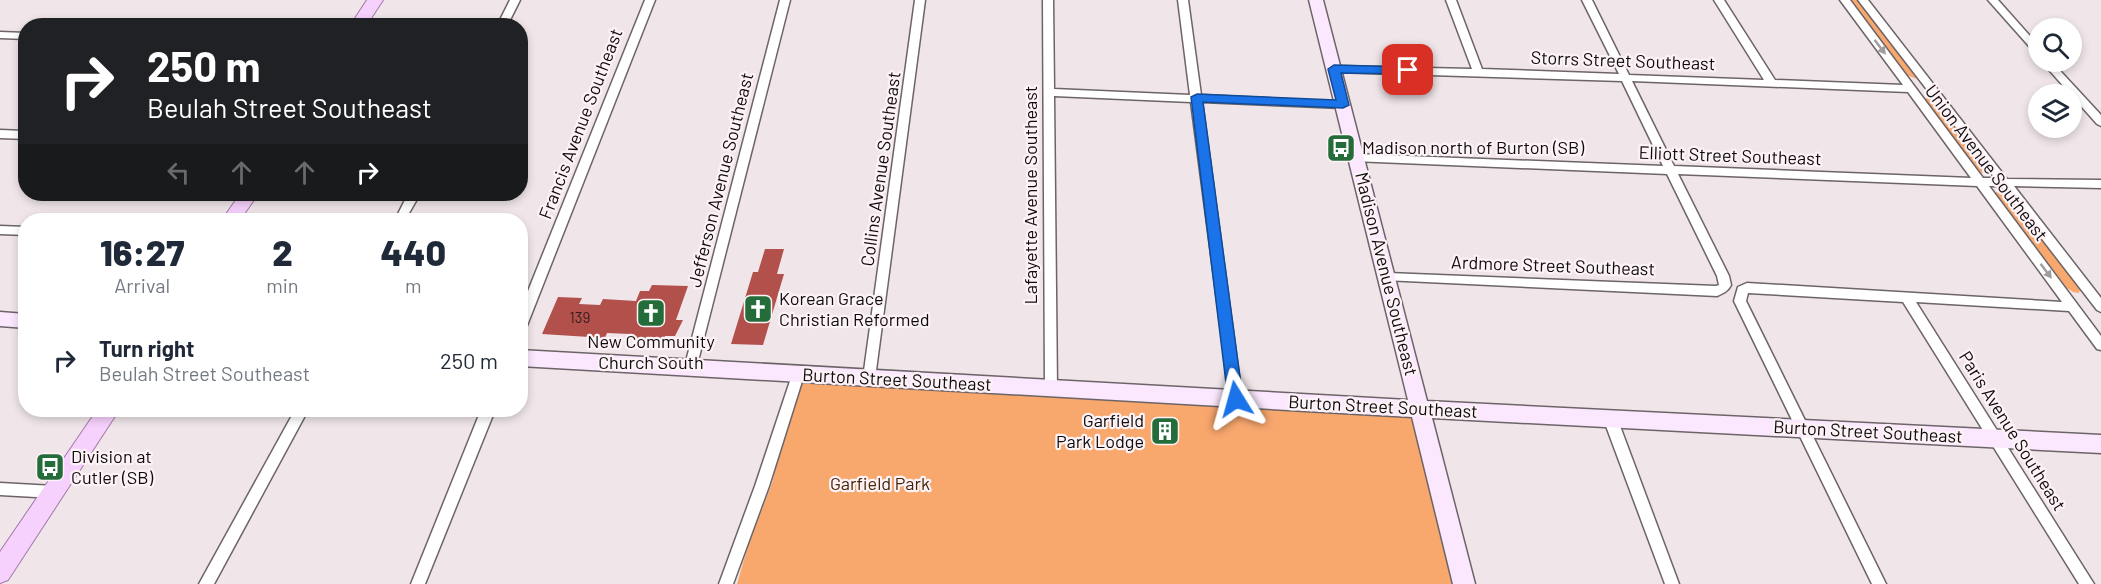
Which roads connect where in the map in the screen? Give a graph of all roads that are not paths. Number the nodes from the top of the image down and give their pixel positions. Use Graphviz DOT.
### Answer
graph roads {
  1 [pos="375,0"];
  2 [pos="515,0"];
  3 [pos="650,0"];
  4 [pos="785,0"];
  5 [pos="920,0"];
  6 [pos="1048,0"];
  7 [pos="1183,0"];
  8 [pos="1316,0"];
  9 [pos="1451,0"];
  10 [pos="1587,0"];
  11 [pos="1719,0"];
  12 [pos="1845,0"];
  13 [pos="1863,0"];
  14 [pos="1993,0"];
  15 [pos="363,18"];
  16 [pos="505,18"];
  17 [pos="0,35"];
  18 [pos="18,36"];
  19 [pos="2028,40"];
  20 [pos="1334,69"];
  21 [pos="1479,72"];
  22 [pos="2056,72"];
  23 [pos="1627,78"];
  24 [pos="1772,84"];
  25 [pos="1911,89"];
  26 [pos="1049,92"];
  27 [pos="1197,97"];
  28 [pos="1343,105"];
  29 [pos="2101,122"];
  30 [pos="0,134"];
  31 [pos="18,135"];
  32 [pos="1357,158"];
  33 [pos="1673,171"];
  34 [pos="1980,182"];
  35 [pos="2004,182"];
  36 [pos="2101,184"];
  37 [pos="0,230"];
  38 [pos="18,231"];
  39 [pos="1388,277"];
  40 [pos="1906,298"];
  41 [pos="2073,307"];
  42 [pos="528,308"];
  43 [pos="2101,308"];
  44 [pos="0,319"];
  45 [pos="18,320"];
  46 [pos="2101,345"];
  47 [pos="528,359"];
  48 [pos="690,369"];
  49 [pos="798,375"];
  50 [pos="868,378"];
  51 [pos="1051,389"];
  52 [pos="1236,399"];
  53 [pos="1420,409"];
  54 [pos="103,417"];
  55 [pos="297,417"];
  56 [pos="485,417"];
  57 [pos="1610,418"];
  58 [pos="1801,429"];
  59 [pos="1996,439"];
  60 [pos="2101,444"];
  61 [pos="0,489"];
  62 [pos="54,492"];
  63 [pos="0,572"];
  64 [pos="206,584"];
  65 [pos="418,584"];
  66 [pos="726,584"];
  67 [pos="1464,584"];
  68 [pos="1672,584"];
  69 [pos="1879,584"];
  70 [pos="2087,584"];
  1 -- 15 [label="main road"];
  2 -- 16 [label="street"];
  3 -- 42 [label="street, Francis Avenue Southeast"];
  4 -- 48 [label="street, Jefferson Avenue Southeast"];
  5 -- 50 [label="street, Collins Avenue Southeast"];
  6 -- 26 [label="street, Lafayette Avenue Southeast"];
  7 -- 27 [label="street"];
  8 -- 20 [label="main road, Madison Avenue Southeast"];
  9 -- 21 [label="street"];
  10 -- 23 [label="street"];
  11 -- 24 [label="street"];
  12 -- 25 [label="street, Union Avenue Southeast, one-way"];
  13 -- 35 [label="street"];
  14 -- 19 [label="street"];
  17 -- 18 [label="street"];
  20 -- 21 [label="street, Storrs Street Southeast"];
  20 -- 28 [label="main road, Madison Avenue Southeast"];
  21 -- 23 [label="street, Storrs Street Southeast"];
  22 -- 29 [label="street"];
  23 -- 24 [label="street, Storrs Street Southeast"];
  23 -- 33 [label="street"];
  24 -- 25 [label="street, Storrs Street Southeast"];
  25 -- 34 [label="street, Union Avenue Southeast"];
  26 -- 27 [label="street"];
  26 -- 51 [label="street, Lafayette Avenue Southeast"];
  27 -- 28 [label="street"];
  27 -- 52 [label="street"];
  28 -- 32 [label="main road, Madison Avenue Southeast"];
  30 -- 31 [label="street"];
  32 -- 33 [label="street, Elliott Street Southeast"];
  32 -- 39 [label="main road, Madison Avenue Southeast"];
  33 -- 34 [label="street, Elliott Street Southeast"];
  33 -- 39 [label="street, Ardmore Street Southeast"];
  34 -- 35 [label="street, Elliott Street Southeast"];
  34 -- 41 [label="street, Union Avenue Southeast, one-way"];
  35 -- 36 [label="street, Elliott Street Southeast"];
  35 -- 43 [label="street"];
  37 -- 38 [label="street"];
  39 -- 53 [label="main road, Madison Avenue Southeast"];
  40 -- 41 [label="street"];
  40 -- 58 [label="street"];
  40 -- 59 [label="street, Paris Avenue Southeast"];
  41 -- 46 [label="street, Union Avenue Southeast"];
  44 -- 45 [label="main road"];
  47 -- 48 [label="main road, Burton Street Southeast"];
  48 -- 49 [label="main road, Burton Street Southeast"];
  49 -- 50 [label="main road, Burton Street Southeast"];
  49 -- 66 [label="street"];
  50 -- 51 [label="main road, Burton Street Southeast"];
  51 -- 52 [label="main road, Burton Street Southeast"];
  52 -- 53 [label="main road, Burton Street Southeast"];
  53 -- 57 [label="main road, Burton Street Southeast"];
  53 -- 67 [label="main road, Madison Avenue Southeast"];
  54 -- 62 [label="main road"];
  55 -- 64 [label="street"];
  56 -- 65 [label="street"];
  57 -- 58 [label="main road, Burton Street Southeast"];
  57 -- 68 [label="street"];
  58 -- 59 [label="main road, Burton Street Southeast"];
  58 -- 69 [label="street"];
  59 -- 60 [label="main road, Burton Street Southeast"];
  59 -- 70 [label="street, Paris Avenue Southeast"];
  61 -- 62 [label="street"];
  62 -- 63 [label="main road"];
}
